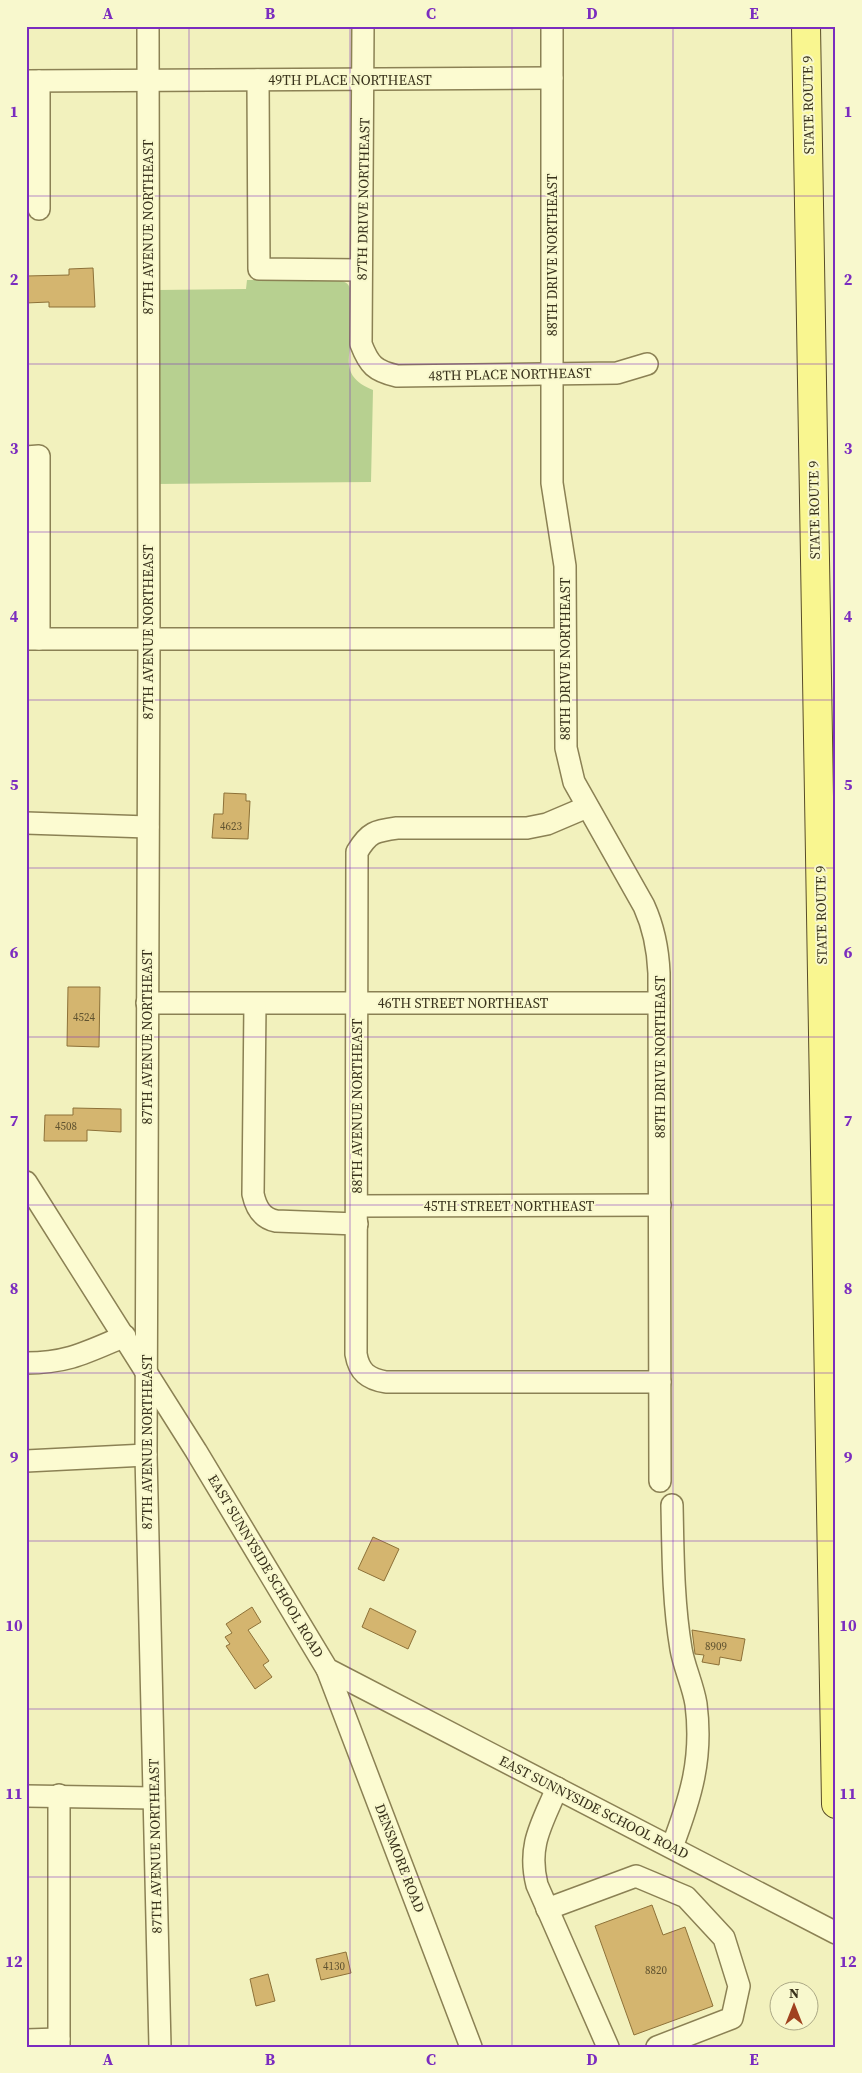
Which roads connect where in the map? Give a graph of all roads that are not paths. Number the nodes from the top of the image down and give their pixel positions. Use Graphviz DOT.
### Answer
graph roads {
  1 [pos="148,26"];
  2 [pos="364,26"];
  3 [pos="552,26"];
  4 [pos="806,26"];
  5 [pos="552,78"];
  6 [pos="148,80"];
  7 [pos="258,80"];
  8 [pos="364,80"];
  9 [pos="33,81"];
  10 [pos="39,209"];
  11 [pos="362,270"];
  12 [pos="648,364"];
  13 [pos="374,367"];
  14 [pos="552,374"];
  15 [pos="33,457"];
  16 [pos="33,639"];
  17 [pos="564,639"];
  18 [pos="149,640"];
  19 [pos="587,807"];
  20 [pos="26,823"];
  21 [pos="148,827"];
  22 [pos="147,1003"];
  23 [pos="659,1003"];
  24 [pos="255,1004"];
  25 [pos="357,1004"];
  26 [pos="26,1182"];
  27 [pos="660,1205"];
  28 [pos="357,1215"];
  29 [pos="124,1336"];
  30 [pos="26,1362"];
  31 [pos="147,1372"];
  32 [pos="660,1382"];
  33 [pos="146,1454"];
  34 [pos="26,1461"];
  35 [pos="660,1481"];
  36 [pos="672,1505"];
  37 [pos="328,1669"];
  38 [pos="557,1788"];
  39 [pos="59,1795"];
  40 [pos="26,1796"];
  41 [pos="154,1798"];
  42 [pos="836,1804"];
  43 [pos="672,1848"];
  44 [pos="547,1909"];
  45 [pos="836,1933"];
  46 [pos="26,2040"];
  47 [pos="59,2043"];
  48 [pos="160,2047"];
  49 [pos="471,2047"];
  50 [pos="608,2047"];
  51 [pos="657,2047"];
  1 -- 6 [label="street, 87TH AVENUE NORTHEAST"];
  2 -- 8 [label="street, 87TH DRIVE NORTHEAST"];
  3 -- 5 [label="street, 88TH DRIVE NORTHEAST"];
  4 -- 42 [label="main road, STATE ROUTE 9"];
  5 -- 8 [label="street, 49TH PLACE NORTHEAST"];
  5 -- 14 [label="street, 88TH DRIVE NORTHEAST"];
  6 -- 7 [label="street, 49TH PLACE NORTHEAST"];
  6 -- 9 [label="street, 49TH PLACE NORTHEAST"];
  6 -- 18 [label="street, 87TH AVENUE NORTHEAST"];
  7 -- 8 [label="street, 49TH PLACE NORTHEAST"];
  7 -- 11 [label="street"];
  8 -- 11 [label="street, 87TH DRIVE NORTHEAST"];
  9 -- 10 [label="street"];
  11 -- 13 [label="street, 87TH DRIVE NORTHEAST"];
  12 -- 14 [label="street, 48TH PLACE NORTHEAST"];
  13 -- 14 [label="street, 48TH PLACE NORTHEAST"];
  14 -- 17 [label="street, 88TH DRIVE NORTHEAST"];
  15 -- 16 [label="street"];
  16 -- 18 [label="street"];
  17 -- 18 [label="street"];
  17 -- 19 [label="street, 88TH DRIVE NORTHEAST"];
  18 -- 21 [label="street, 87TH AVENUE NORTHEAST"];
  19 -- 23 [label="street, 88TH DRIVE NORTHEAST"];
  19 -- 25 [label="street, 88TH AVENUE NORTHEAST"];
  20 -- 21 [label="street"];
  21 -- 22 [label="street, 87TH AVENUE NORTHEAST"];
  22 -- 24 [label="street, 46TH STREET NORTHEAST"];
  22 -- 31 [label="street, 87TH AVENUE NORTHEAST"];
  23 -- 25 [label="street, 46TH STREET NORTHEAST"];
  23 -- 27 [label="street, 88TH DRIVE NORTHEAST"];
  24 -- 25 [label="street, 46TH STREET NORTHEAST"];
  24 -- 28 [label="street, 45TH STREET NORTHEAST"];
  25 -- 28 [label="street, 88TH AVENUE NORTHEAST"];
  26 -- 29 [label="street, EAST SUNNYSIDE SCHOOL ROAD"];
  27 -- 28 [label="street, 45TH STREET NORTHEAST"];
  27 -- 32 [label="street, 88TH DRIVE NORTHEAST"];
  28 -- 32 [label="street, 88TH AVENUE NORTHEAST"];
  29 -- 30 [label="street"];
  29 -- 31 [label="street, EAST SUNNYSIDE SCHOOL ROAD"];
  31 -- 33 [label="street, 87TH AVENUE NORTHEAST"];
  31 -- 37 [label="street, EAST SUNNYSIDE SCHOOL ROAD"];
  32 -- 35 [label="street, 88TH DRIVE NORTHEAST"];
  33 -- 34 [label="street"];
  33 -- 41 [label="street, 87TH AVENUE NORTHEAST"];
  36 -- 43 [label="street"];
  37 -- 38 [label="street, EAST SUNNYSIDE SCHOOL ROAD"];
  37 -- 49 [label="street, DENSMORE ROAD"];
  38 -- 43 [label="street, EAST SUNNYSIDE SCHOOL ROAD"];
  38 -- 44 [label="street"];
  39 -- 40 [label="street"];
  39 -- 41 [label="street"];
  39 -- 47 [label="street"];
  41 -- 48 [label="street, 87TH AVENUE NORTHEAST"];
  43 -- 45 [label="street, EAST SUNNYSIDE SCHOOL ROAD"];
  44 -- 50 [label="street"];
  44 -- 51 [label="street"];
  46 -- 47 [label="street"];
}
